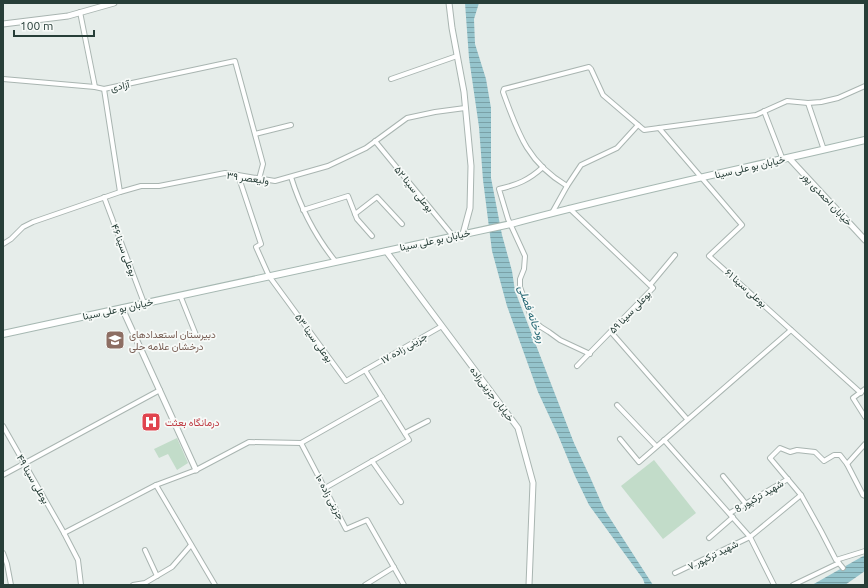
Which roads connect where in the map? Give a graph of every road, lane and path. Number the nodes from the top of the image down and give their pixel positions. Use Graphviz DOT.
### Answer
graph roads {
  1 [pos="114,3"];
  2 [pos="449,3"];
  3 [pos="80,12"];
  4 [pos="3,24"];
  5 [pos="457,56"];
  6 [pos="3,79"];
  7 [pos="391,79"];
  8 [pos="865,86"];
  9 [pos="96,87"];
  10 [pos="104,89"];
  11 [pos="808,104"];
  12 [pos="465,108"];
  13 [pos="764,111"];
  14 [pos="291,125"];
  15 [pos="638,125"];
  16 [pos="659,128"];
  17 [pos="255,134"];
  18 [pos="865,140"];
  19 [pos="375,141"];
  20 [pos="824,150"];
  21 [pos="786,159"];
  22 [pos="543,168"];
  23 [pos="238,175"];
  24 [pos="291,177"];
  25 [pos="702,178"];
  26 [pos="259,179"];
  27 [pos="567,186"];
  28 [pos="120,192"];
  29 [pos="104,197"];
  30 [pos="569,208"];
  31 [pos="303,210"];
  32 [pos="552,212"];
  33 [pos="354,214"];
  34 [pos="402,224"];
  35 [pos="510,224"];
  36 [pos="463,234"];
  37 [pos="372,236"];
  38 [pos="454,236"];
  39 [pos="865,240"];
  40 [pos="3,244"];
  41 [pos="386,251"];
  42 [pos="675,254"];
  43 [pos="336,262"];
  44 [pos="269,276"];
  45 [pos="650,285"];
  46 [pos="180,296"];
  47 [pos="144,303"];
  48 [pos="122,308"];
  49 [pos="442,326"];
  50 [pos="791,330"];
  51 [pos="611,332"];
  52 [pos="3,334"];
  53 [pos="196,335"];
  54 [pos="590,354"];
  55 [pos="578,366"];
  56 [pos="365,370"];
  57 [pos="160,390"];
  58 [pos="865,390"];
  59 [pos="861,393"];
  60 [pos="382,397"];
  61 [pos="618,405"];
  62 [pos="865,417"];
  63 [pos="688,420"];
  64 [pos="428,421"];
  65 [pos="3,426"];
  66 [pos="405,433"];
  67 [pos="620,440"];
  68 [pos="664,440"];
  69 [pos="301,443"];
  70 [pos="865,444"];
  71 [pos="656,446"];
  72 [pos="372,461"];
  73 [pos="24,464"];
  74 [pos="847,464"];
  75 [pos="196,470"];
  76 [pos="3,475"];
  77 [pos="723,476"];
  78 [pos="788,479"];
  79 [pos="156,485"];
  80 [pos="325,488"];
  81 [pos="801,495"];
  82 [pos="865,496"];
  83 [pos="400,502"];
  84 [pos="746,504"];
  85 [pos="731,515"];
  86 [pos="64,533"];
  87 [pos="750,537"];
  88 [pos="709,538"];
  89 [pos="191,545"];
  90 [pos="145,550"];
  91 [pos="865,551"];
  92 [pos="3,553"];
  93 [pos="838,562"];
  94 [pos="394,567"];
  95 [pos="843,568"];
  96 [pos="675,573"];
  97 [pos="157,576"];
  98 [pos="11,585"];
  99 [pos="81,585"];
  100 [pos="133,585"];
  101 [pos="215,585"];
  102 [pos="365,585"];
  103 [pos="404,585"];
  104 [pos="529,585"];
  105 [pos="774,585"];
  106 [pos="793,585"];
  1 -- 3 [label="street"];
  2 -- 5 [label="street"];
  3 -- 4 [label="street"];
  3 -- 9 [label="street"];
  5 -- 7 [label="street"];
  5 -- 12 [label="street"];
  6 -- 9 [label="street, آزادی"];
  8 -- 11 [label="street"];
  9 -- 10 [label="street, آزادی"];
  10 -- 17 [label="street, آزادی"];
  10 -- 28 [label="street"];
  11 -- 13 [label="street"];
  11 -- 20 [label="street"];
  12 -- 19 [label="street, ولیعصر ۳۹"];
  12 -- 36 [label="street"];
  13 -- 16 [label="street"];
  13 -- 21 [label="street"];
  14 -- 17 [label="street"];
  15 -- 16 [label="street"];
  15 -- 22 [label="street"];
  15 -- 27 [label="street"];
  16 -- 25 [label="street"];
  17 -- 26 [label="street"];
  18 -- 20 [label="main road, خیابان بو علی سینا"];
  19 -- 24 [label="street, ولیعصر ۳۹"];
  19 -- 38 [label="street, بوعلی سینا ۵۲"];
  20 -- 21 [label="main road, خیابان بو علی سینا"];
  21 -- 25 [label="main road, خیابان بو علی سینا"];
  21 -- 39 [label="street, خیابان احمدی پور"];
  22 -- 27 [label="street"];
  22 -- 35 [label="street"];
  23 -- 26 [label="street, ولیعصر ۳۹"];
  23 -- 28 [label="street, ولیعصر ۳۹"];
  23 -- 44 [label="street"];
  24 -- 26 [label="street, ولیعصر ۳۹"];
  24 -- 31 [label="street"];
  25 -- 30 [label="main road, خیابان بو علی سینا"];
  25 -- 50 [label="street, بوعلی سینا ۶۱"];
  27 -- 32 [label="street"];
  28 -- 29 [label="street, ولیعصر ۳۹"];
  29 -- 40 [label="street, ولیعصر ۳۹"];
  29 -- 47 [label="street, بوعلی سینا ۴۶"];
  30 -- 32 [label="main road, خیابان بو علی سینا"];
  30 -- 45 [label="street, بوعلی سینا ۵۹"];
  31 -- 33 [label="street"];
  31 -- 43 [label="street"];
  32 -- 35 [label="main road, خیابان بو علی سینا"];
  33 -- 34 [label="street"];
  33 -- 37 [label="street"];
  35 -- 36 [label="main road, خیابان بو علی سینا"];
  35 -- 54 [label="street"];
  36 -- 38 [label="main road, خیابان بو علی سینا"];
  38 -- 41 [label="main road, خیابان بو علی سینا"];
  41 -- 43 [label="main road, خیابان بو علی سینا"];
  41 -- 49 [label="street, خیابان جزینی‌زاده"];
  42 -- 45 [label="street"];
  43 -- 44 [label="main road, خیابان بو علی سینا"];
  44 -- 46 [label="main road, خیابان بو علی سینا"];
  44 -- 56 [label="street, بوعلی سینا ۵۳"];
  45 -- 51 [label="street, بوعلی سینا ۵۹"];
  46 -- 47 [label="main road, خیابان بو علی سینا"];
  46 -- 53 [label="street"];
  47 -- 48 [label="main road, خیابان بو علی سینا"];
  48 -- 52 [label="main road, خیابان بو علی سینا"];
  48 -- 57 [label="street"];
  49 -- 56 [label="street, جزینی زاده ۱۷"];
  49 -- 104 [label="street, خیابان جزینی‌زاده"];
  50 -- 59 [label="street, بوعلی سینا ۶۱"];
  50 -- 63 [label="street"];
  51 -- 54 [label="street, بوعلی سینا ۵۹"];
  51 -- 63 [label="street"];
  54 -- 55 [label="street, بوعلی سینا ۵۹"];
  56 -- 60 [label="street"];
  57 -- 73 [label="street"];
  57 -- 75 [label="street"];
  58 -- 59 [label="street"];
  59 -- 62 [label="street"];
  60 -- 66 [label="street"];
  60 -- 69 [label="street"];
  61 -- 71 [label="street"];
  63 -- 68 [label="street"];
  64 -- 66 [label="street"];
  65 -- 73 [label="street, بوعلی سینا ۴۹"];
  66 -- 72 [label="street"];
  67 -- 71 [label="street"];
  68 -- 71 [label="street"];
  68 -- 85 [label="street"];
  69 -- 75 [label="street"];
  69 -- 80 [label="street, جزینی زاده ۱۰"];
  70 -- 74 [label="street"];
  72 -- 80 [label="street"];
  72 -- 83 [label="street"];
  73 -- 76 [label="street"];
  73 -- 86 [label="street, بوعلی سینا ۴۹"];
  74 -- 78 [label="street"];
  74 -- 82 [label="street"];
  75 -- 79 [label="street"];
  77 -- 84 [label="street"];
  78 -- 81 [label="street"];
  78 -- 84 [label="street, شهید ترکپور 8"];
  79 -- 86 [label="street"];
  79 -- 89 [label="street"];
  80 -- 94 [label="street, جزینی زاده ۱۰"];
  81 -- 87 [label="street, شهید ترکپور ۷"];
  81 -- 93 [label="street"];
  84 -- 85 [label="street, شهید ترکپور 8"];
  85 -- 87 [label="street"];
  85 -- 88 [label="street, شهید ترکپور 8"];
  86 -- 99 [label="street, بوعلی سینا ۴۹"];
  87 -- 96 [label="street, شهید ترکپور ۷"];
  87 -- 105 [label="street"];
  89 -- 97 [label="street"];
  89 -- 101 [label="street"];
  90 -- 97 [label="street"];
  91 -- 93 [label="street"];
  92 -- 98 [label="street"];
  93 -- 95 [label="street"];
  93 -- 106 [label="street"];
  94 -- 102 [label="street"];
  94 -- 103 [label="street, جزینی زاده ۱۰"];
  97 -- 100 [label="street"];
}
